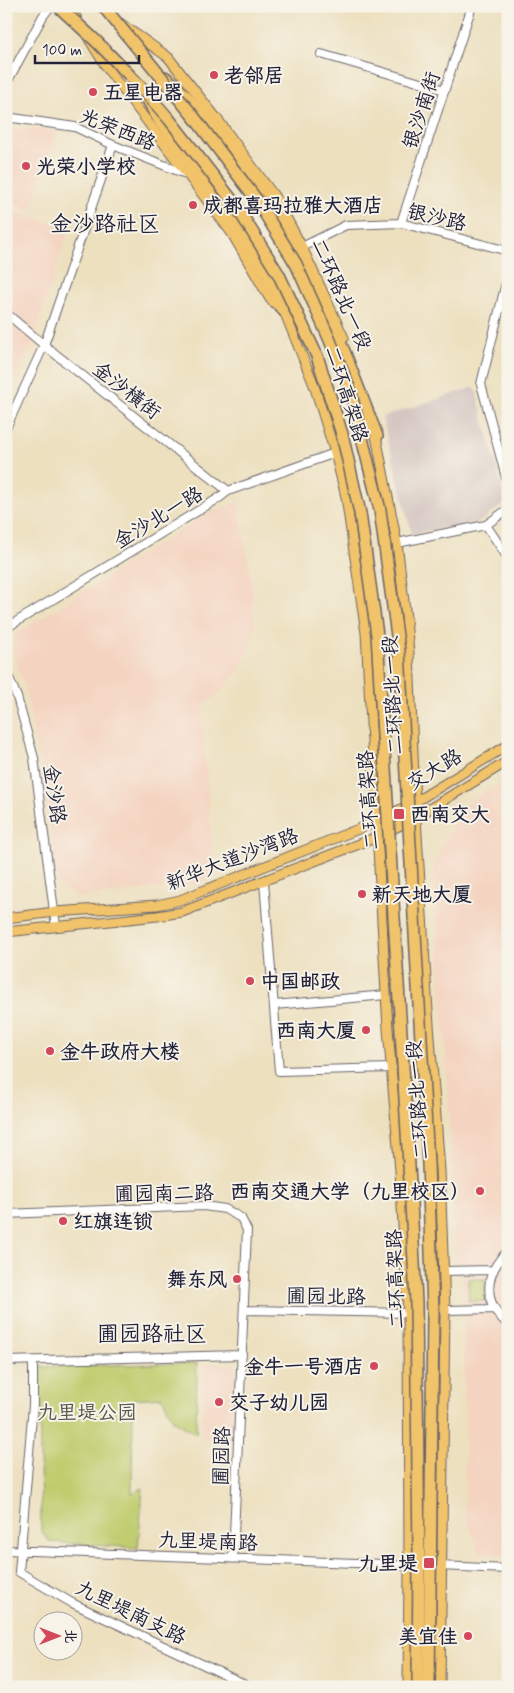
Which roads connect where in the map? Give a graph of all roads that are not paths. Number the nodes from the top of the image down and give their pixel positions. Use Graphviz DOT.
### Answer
graph roads {
  1 [pos="58,6"];
  2 [pos="69,6"];
  3 [pos="98,6"];
  4 [pos="103,6"];
  5 [pos="472,6"];
  6 [pos="47,8"];
  7 [pos="321,54"];
  8 [pos="155,69"];
  9 [pos="6,84"];
  10 [pos="140,86"];
  11 [pos="445,90"];
  12 [pos="6,117"];
  13 [pos="113,145"];
  14 [pos="186,174"];
  15 [pos="401,223"];
  16 [pos="302,247"];
  17 [pos="508,251"];
  18 [pos="508,275"];
  19 [pos="284,310"];
  20 [pos="6,313"];
  21 [pos="44,345"];
  22 [pos="6,428"];
  23 [pos="377,436"];
  24 [pos="335,452"];
  25 [pos="508,485"];
  26 [pos="228,491"];
  27 [pos="508,509"];
  28 [pos="486,525"];
  29 [pos="398,543"];
  30 [pos="508,558"];
  31 [pos="6,628"];
  32 [pos="6,670"];
  33 [pos="508,745"];
  34 [pos="508,760"];
  35 [pos="415,802"];
  36 [pos="416,817"];
  37 [pos="376,822"];
  38 [pos="377,837"];
  39 [pos="264,882"];
  40 [pos="55,912"];
  41 [pos="6,918"];
  42 [pos="56,926"];
  43 [pos="6,932"];
  44 [pos="386,995"];
  45 [pos="274,1004"];
  46 [pos="392,1068"];
  47 [pos="6,1214"];
  48 [pos="508,1251"];
  49 [pos="493,1270"];
  50 [pos="445,1271"];
  51 [pos="244,1310"];
  52 [pos="445,1310"];
  53 [pos="495,1310"];
  54 [pos="408,1314"];
  55 [pos="508,1324"];
  56 [pos="242,1355"];
  57 [pos="33,1361"];
  58 [pos="6,1362"];
  59 [pos="6,1550"];
  60 [pos="20,1550"];
  61 [pos="233,1559"];
  62 [pos="443,1566"];
  63 [pos="409,1567"];
  64 [pos="508,1569"];
  65 [pos="250,1687"];
  66 [pos="408,1687"];
  67 [pos="418,1687"];
  68 [pos="429,1687"];
  69 [pos="440,1687"];
  1 -- 10 [label="highway, 二环高架路, bridge"];
  2 -- 14 [label="main road, 二环路北一段"];
  3 -- 16 [label="main road, 二环路北一段"];
  4 -- 8 [label="highway, 二环高架路, bridge"];
  5 -- 11 [label="street, 银沙南街"];
  6 -- 9 [label="street"];
  7 -- 11 [label="street"];
  8 -- 23 [label="highway, bridge"];
  8 -- 68 [label="highway, 二环高架路, bridge"];
  10 -- 19 [label="highway, bridge"];
  10 -- 67 [label="highway, 二环高架路, bridge"];
  11 -- 15 [label="street, 银沙南街"];
  12 -- 13 [label="street, 光荣西路"];
  13 -- 14 [label="street, 光荣西路"];
  13 -- 21 [label="street"];
  14 -- 19 [label="main road, 二环路北一段"];
  15 -- 16 [label="street, 银沙路"];
  15 -- 17 [label="street, 银沙路"];
  16 -- 23 [label="main road, 二环路北一段"];
  18 -- 25 [label="street"];
  19 -- 24 [label="main road, 二环路北一段"];
  20 -- 21 [label="street, 金沙横街"];
  21 -- 22 [label="street"];
  21 -- 26 [label="street, 金沙横街"];
  23 -- 29 [label="main road, 二环路北一段"];
  24 -- 26 [label="street, 金沙北一路"];
  24 -- 37 [label="main road, 二环路北一段"];
  26 -- 31 [label="street, 金沙北一路"];
  27 -- 28 [label="street"];
  28 -- 29 [label="street"];
  28 -- 30 [label="street"];
  29 -- 35 [label="main road, 二环路北一段"];
  32 -- 40 [label="street, 金沙路"];
  33 -- 35 [label="main road, 交大路"];
  34 -- 36 [label="main road, 交大路"];
  35 -- 36 [label="main road, 二环路北一段"];
  35 -- 37 [label="main road, 交大路"];
  36 -- 38 [label="main road, 交大路"];
  36 -- 50 [label="main road, 二环路北一段"];
  37 -- 38 [label="main road, 二环路北一段"];
  37 -- 40 [label="main road, 新华大道沙湾路"];
  38 -- 39 [label="main road, 新华大道沙湾路"];
  38 -- 44 [label="main road, 二环路北一段"];
  39 -- 42 [label="main road, 新华大道沙湾路"];
  39 -- 45 [label="street"];
  40 -- 41 [label="main road, 新华大道沙湾路"];
  40 -- 42 [label="street, 金沙路"];
  42 -- 43 [label="main road, 新华大道沙湾路"];
  44 -- 45 [label="street"];
  44 -- 46 [label="main road, 二环路北一段"];
  45 -- 46 [label="street"];
  46 -- 54 [label="main road, 二环路北一段"];
  47 -- 51 [label="street, 圃园南二路"];
  48 -- 49 [label="street"];
  49 -- 50 [label="street"];
  49 -- 53 [label="street"];
  50 -- 52 [label="main road, 二环路北一段"];
  51 -- 54 [label="street, 圃园北路"];
  51 -- 56 [label="street, 圃园南二路"];
  52 -- 53 [label="street"];
  52 -- 62 [label="main road, 二环路北一段"];
  53 -- 55 [label="street"];
  54 -- 63 [label="main road, 二环路北一段"];
  56 -- 57 [label="street"];
  56 -- 61 [label="street, 圃园路"];
  57 -- 58 [label="street"];
  57 -- 60 [label="street"];
  59 -- 60 [label="street, 九里堤南路"];
  60 -- 61 [label="street, 九里堤南路"];
  60 -- 65 [label="street, 九里堤南支路"];
  61 -- 63 [label="street, 九里堤南路"];
  62 -- 63 [label="street, 九里堤南路"];
  62 -- 64 [label="street, 九里堤南路"];
  62 -- 69 [label="main road, 二环路北一段"];
  63 -- 66 [label="main road, 二环路北一段"];
}
